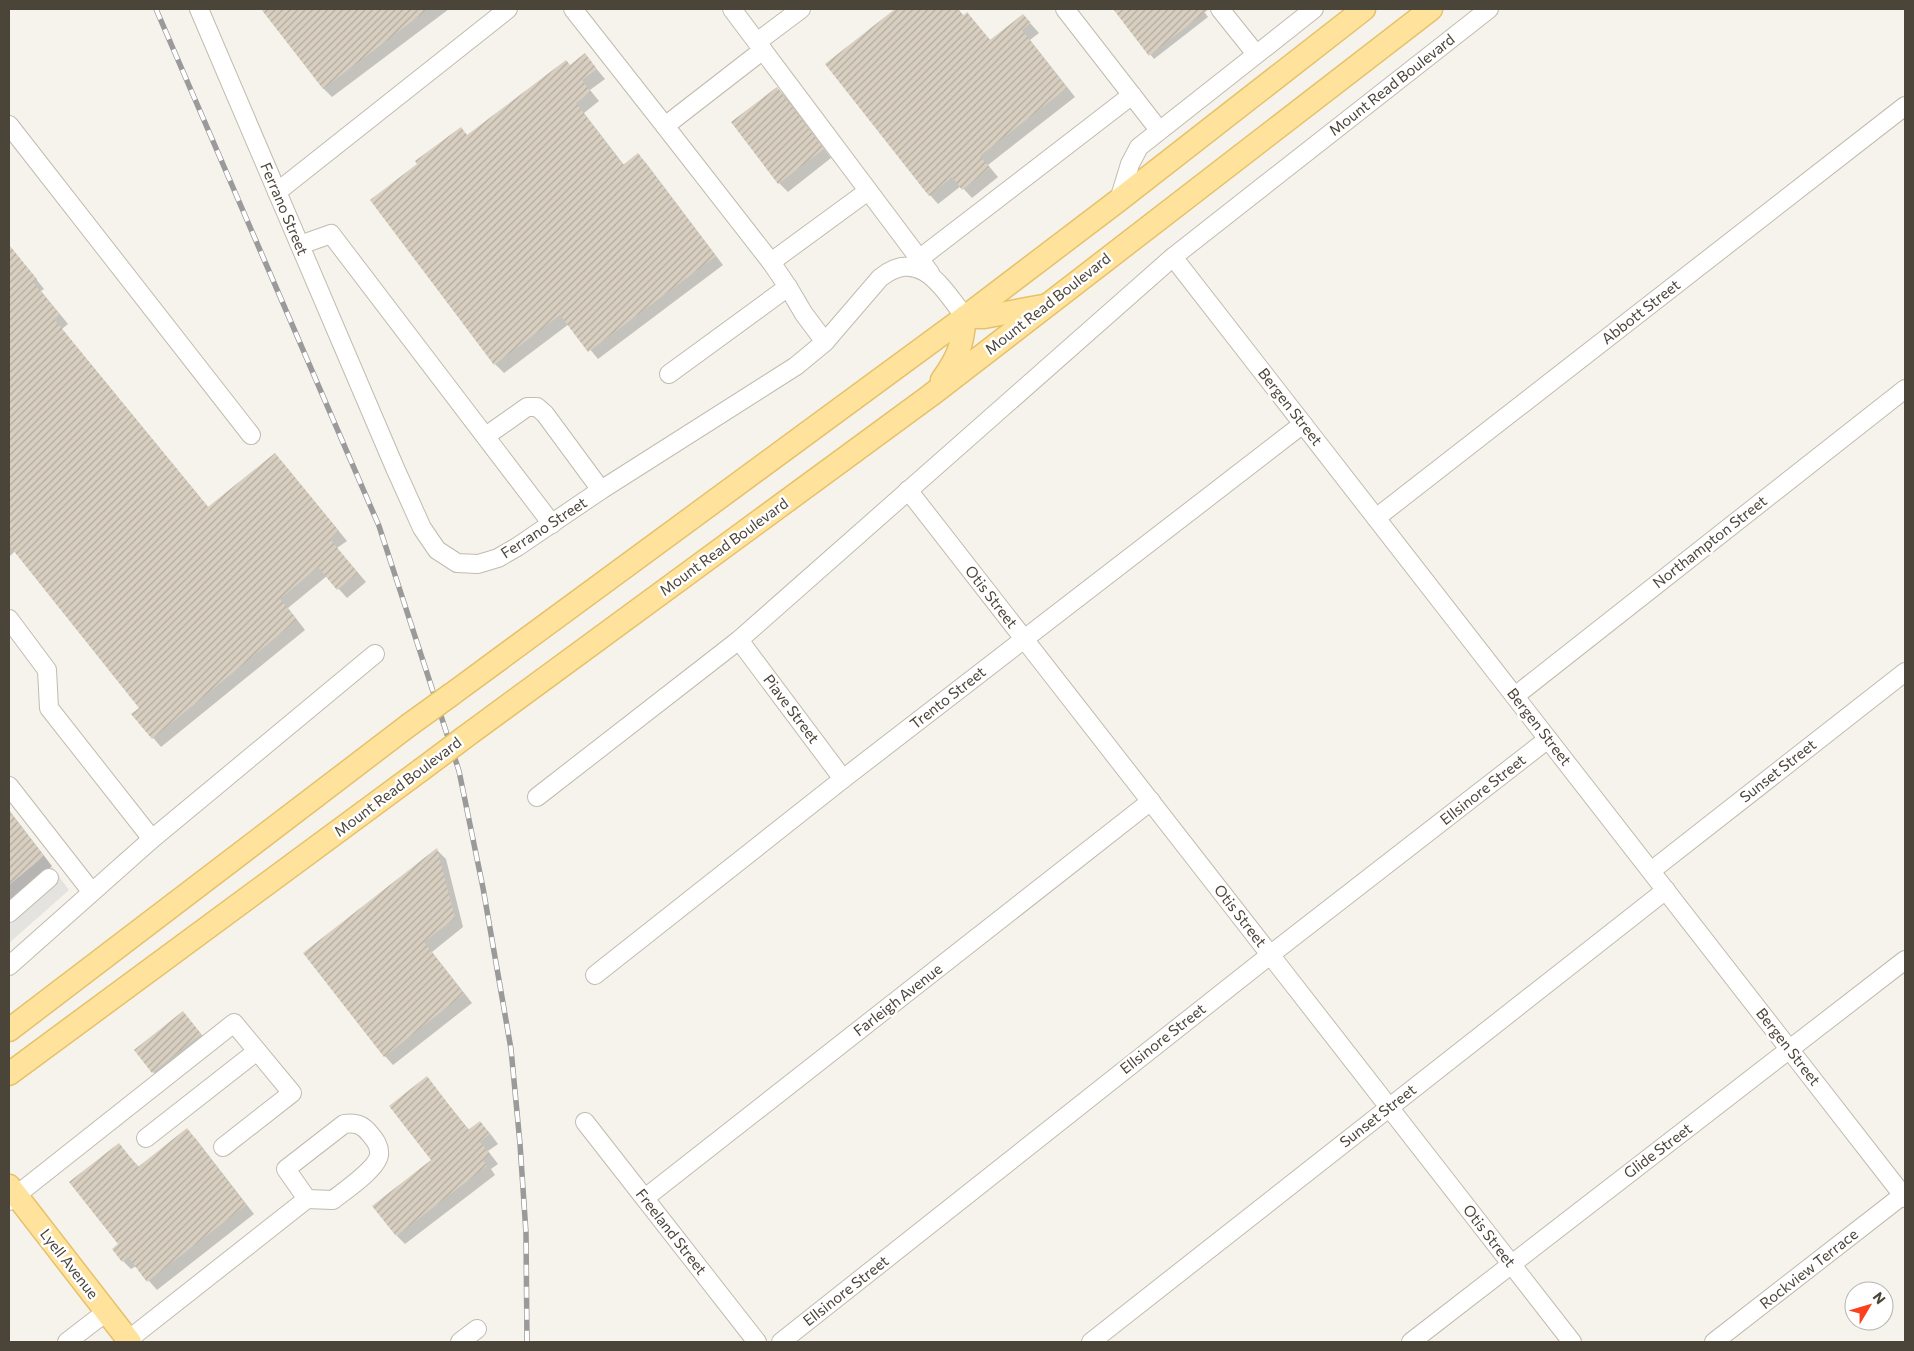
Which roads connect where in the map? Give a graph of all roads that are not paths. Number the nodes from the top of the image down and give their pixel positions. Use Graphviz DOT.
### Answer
graph roads {
  1 [pos="199,9"];
  2 [pos="508,9"];
  3 [pos="573,9"];
  4 [pos="732,9"];
  5 [pos="801,9"];
  6 [pos="1065,9"];
  7 [pos="1220,9"];
  8 [pos="1364,9"];
  9 [pos="1431,9"];
  10 [pos="1489,9"];
  11 [pos="1309,10"];
  12 [pos="760,46"];
  13 [pos="1256,54"];
  14 [pos="1132,95"];
  15 [pos="1905,106"];
  16 [pos="9,125"];
  17 [pos="665,126"];
  18 [pos="1159,130"];
  19 [pos="868,190"];
  20 [pos="277,192"];
  21 [pos="1120,200"];
  22 [pos="300,245"];
  23 [pos="1172,256"];
  24 [pos="919,259"];
  25 [pos="771,262"];
  26 [pos="931,275"];
  27 [pos="788,287"];
  28 [pos="1048,305"];
  29 [pos="965,317"];
  30 [pos="825,342"];
  31 [pos="669,374"];
  32 [pos="1905,389"];
  33 [pos="931,395"];
  34 [pos="1303,424"];
  35 [pos="251,435"];
  36 [pos="486,436"];
  37 [pos="601,490"];
  38 [pos="908,490"];
  39 [pos="1376,518"];
  40 [pos="552,524"];
  41 [pos="9,619"];
  42 [pos="1024,639"];
  43 [pos="739,640"];
  44 [pos="375,654"];
  45 [pos="1905,672"];
  46 [pos="1515,696"];
  47 [pos="1548,739"];
  48 [pos="843,779"];
  49 [pos="9,786"];
  50 [pos="537,797"];
  51 [pos="1151,802"];
  52 [pos="152,840"];
  53 [pos="1651,871"];
  54 [pos="49,878"];
  55 [pos="1666,890"];
  56 [pos="92,891"];
  57 [pos="9,913"];
  58 [pos="1270,955"];
  59 [pos="1905,960"];
  60 [pos="9,966"];
  61 [pos="595,975"];
  62 [pos="9,1030"];
  63 [pos="1790,1050"];
  64 [pos="257,1051"];
  65 [pos="9,1074"];
  66 [pos="1389,1108"];
  67 [pos="585,1122"];
  68 [pos="146,1138"];
  69 [pos="223,1147"];
  70 [pos="11,1194"];
  71 [pos="1904,1196"];
  72 [pos="645,1198"];
  73 [pos="307,1199"];
  74 [pos="1511,1264"];
  75 [pos="106,1312"];
  76 [pos="477,1329"];
  77 [pos="129,1341"];
  78 [pos="754,1341"];
  79 [pos="67,1342"];
  80 [pos="460,1342"];
  81 [pos="781,1342"];
  82 [pos="1091,1342"];
  83 [pos="1411,1342"];
  84 [pos="1572,1342"];
  85 [pos="1714,1342"];
  1 -- 20 [label="street, Ferrano Street"];
  2 -- 20 [label="street"];
  3 -- 17 [label="street"];
  4 -- 12 [label="street"];
  5 -- 12 [label="street"];
  6 -- 14 [label="street"];
  7 -- 13 [label="street"];
  8 -- 21 [label="main road"];
  9 -- 28 [label="main road, Mount Read Boulevard"];
  10 -- 23 [label="street, Mount Read Boulevard"];
  11 -- 13 [label="street"];
  12 -- 17 [label="street"];
  12 -- 19 [label="street"];
  13 -- 18 [label="street"];
  14 -- 18 [label="street"];
  14 -- 24 [label="street"];
  15 -- 39 [label="street, Abbott Street"];
  16 -- 35 [label="street"];
  17 -- 25 [label="street"];
  18 -- 21 [label="street"];
  19 -- 24 [label="street"];
  19 -- 25 [label="street"];
  20 -- 22 [label="street, Ferrano Street"];
  21 -- 29 [label="main road"];
  22 -- 36 [label="street"];
  22 -- 40 [label="street, Ferrano Street"];
  23 -- 34 [label="street, Bergen Street"];
  23 -- 38 [label="street, Mount Read Boulevard"];
  24 -- 26 [label="street"];
  25 -- 27 [label="street"];
  26 -- 29 [label="street"];
  26 -- 30 [label="street, Ferrano Street"];
  27 -- 30 [label="street"];
  27 -- 31 [label="street"];
  28 -- 29 [label="main road"];
  28 -- 33 [label="main road, Mount Read Boulevard"];
  29 -- 33 [label="main road"];
  29 -- 62 [label="main road, bridge"];
  30 -- 37 [label="street, Ferrano Street"];
  32 -- 46 [label="street, Northampton Street"];
  33 -- 65 [label="main road, Mount Read Boulevard, bridge"];
  34 -- 39 [label="street, Bergen Street"];
  34 -- 42 [label="street, Trento Street"];
  36 -- 37 [label="street"];
  36 -- 40 [label="street"];
  37 -- 40 [label="street, Ferrano Street"];
  38 -- 42 [label="street, Otis Street"];
  38 -- 43 [label="street, Mount Read Boulevard"];
  39 -- 46 [label="street, Bergen Street"];
  41 -- 52 [label="street"];
  42 -- 48 [label="street, Trento Street"];
  42 -- 51 [label="street, Otis Street"];
  43 -- 48 [label="street, Piave Street"];
  43 -- 50 [label="street, Mount Read Boulevard"];
  44 -- 52 [label="street"];
  45 -- 53 [label="street, Sunset Street"];
  46 -- 47 [label="street, Bergen Street"];
  47 -- 53 [label="street, Bergen Street"];
  47 -- 58 [label="street, Ellsinore Street"];
  48 -- 61 [label="street, Trento Street"];
  49 -- 56 [label="street"];
  51 -- 58 [label="street, Otis Street"];
  51 -- 72 [label="street, Farleigh Avenue"];
  52 -- 56 [label="street"];
  53 -- 55 [label="street, Bergen Street"];
  54 -- 57 [label="street"];
  55 -- 63 [label="street, Bergen Street"];
  55 -- 66 [label="street, Sunset Street"];
  56 -- 60 [label="street"];
  58 -- 66 [label="street, Otis Street"];
  58 -- 81 [label="street, Ellsinore Street"];
  59 -- 63 [label="street, Glide Street"];
  63 -- 71 [label="street, Bergen Street"];
  63 -- 74 [label="street, Glide Street"];
  64 -- 68 [label="street"];
  64 -- 69 [label="street"];
  64 -- 70 [label="street"];
  66 -- 74 [label="street, Otis Street"];
  66 -- 82 [label="street, Sunset Street"];
  67 -- 72 [label="street, Freeland Street"];
  70 -- 75 [label="main road, Lyell Avenue"];
  71 -- 85 [label="street, Rockview Terrace"];
  72 -- 78 [label="street, Freeland Street"];
  73 -- 73 [label="street"];
  73 -- 77 [label="street"];
  74 -- 83 [label="street, Glide Street"];
  74 -- 84 [label="street, Otis Street"];
  75 -- 77 [label="main road, Lyell Avenue"];
  75 -- 79 [label="street"];
  76 -- 80 [label="street"];
}
